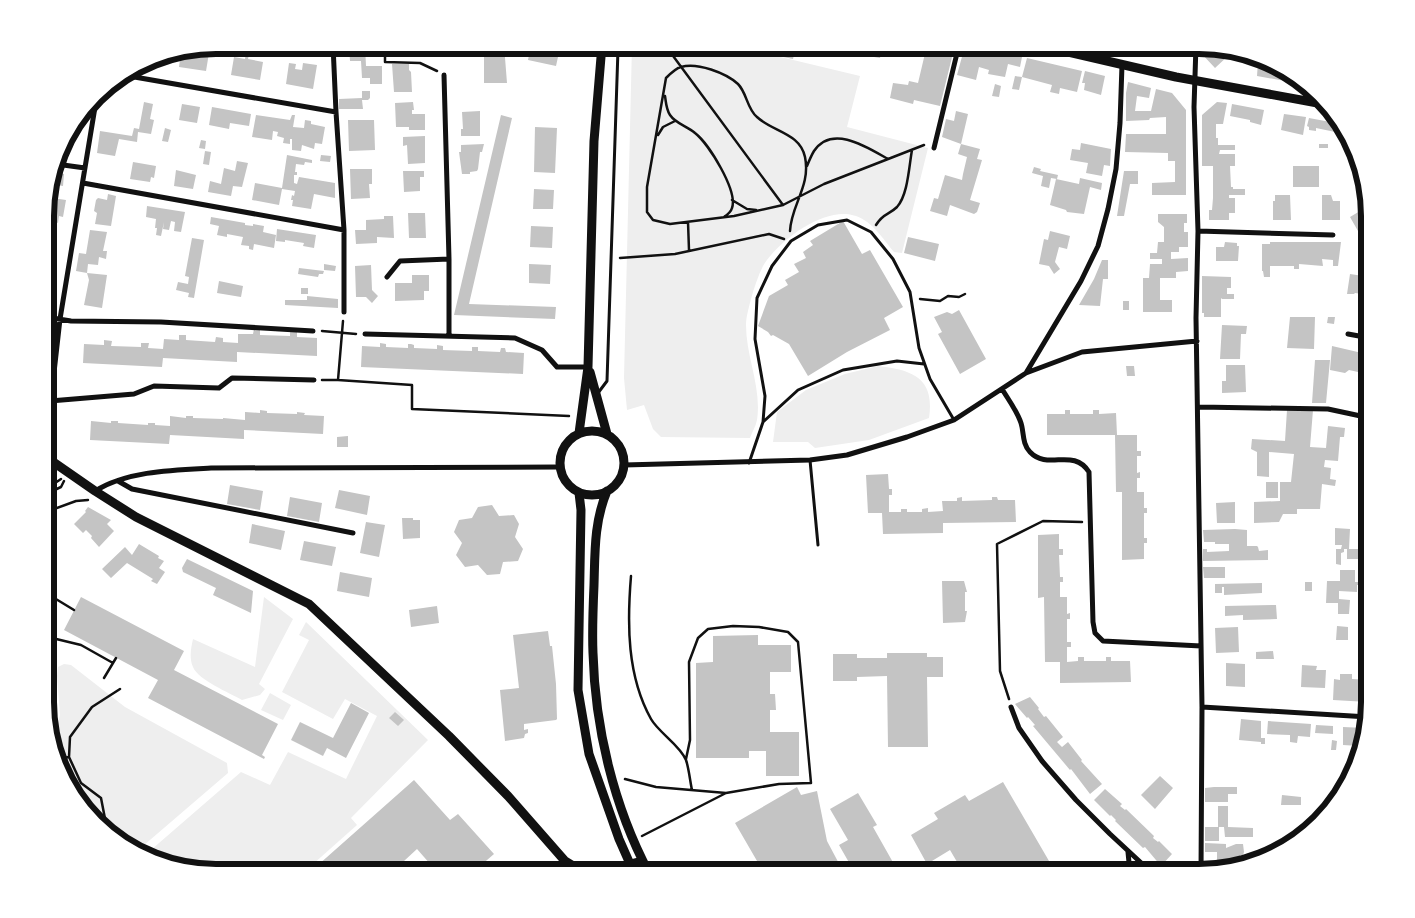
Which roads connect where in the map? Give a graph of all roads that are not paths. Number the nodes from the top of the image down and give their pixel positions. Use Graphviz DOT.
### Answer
graph roads {
  1 [pos="333,54"];
  2 [pos="601,54"];
  3 [pos="618,54"];
  4 [pos="957,54"];
  5 [pos="1076,54"];
  6 [pos="1196,54"];
  7 [pos="1122,65"];
  8 [pos="444,75"];
  9 [pos="133,77"];
  10 [pos="1195,81"];
  11 [pos="1315,103"];
  12 [pos="95,108"];
  13 [pos="336,112"];
  14 [pos="934,148"];
  15 [pos="62,165"];
  16 [pos="84,168"];
  17 [pos="83,183"];
  18 [pos="344,230"];
  19 [pos="1198,231"];
  20 [pos="1333,235"];
  21 [pos="449,259"];
  22 [pos="387,277"];
  23 [pos="344,312"];
  24 [pos="54,318"];
  25 [pos="60,319"];
  26 [pos="313,330"];
  27 [pos="365,334"];
  28 [pos="1348,334"];
  29 [pos="449,336"];
  30 [pos="1361,336"];
  31 [pos="1198,341"];
  32 [pos="924,364"];
  33 [pos="588,367"];
  34 [pos="54,368"];
  35 [pos="1026,373"];
  36 [pos="314,380"];
  37 [pos="1002,388"];
  38 [pos="596,395"];
  39 [pos="54,401"];
  40 [pos="1199,407"];
  41 [pos="1361,416"];
  42 [pos="954,420"];
  43 [pos="763,422"];
  44 [pos="579,433"];
  45 [pos="607,434"];
  46 [pos="810,460"];
  47 [pos="54,463"];
  48 [pos="749,463"];
  49 [pos="624,465"];
  50 [pos="559,467"];
  51 [pos="118,481"];
  52 [pos="95,491"];
  53 [pos="607,492"];
  54 [pos="579,493"];
  55 [pos="353,533"];
  56 [pos="818,545"];
  57 [pos="1201,646"];
  58 [pos="1011,707"];
  59 [pos="1202,707"];
  60 [pos="1360,717"];
  61 [pos="1128,852"];
  62 [pos="643,861"];
  63 [pos="570,864"];
  64 [pos="629,864"];
  65 [pos="644,864"];
  66 [pos="1129,864"];
  67 [pos="1142,864"];
  68 [pos="1201,864"];
  1 -- 13 [label="street"];
  2 -- 33 [label="street"];
  3 -- 38 [label="lane"];
  4 -- 14 [label="street"];
  5 -- 7 [label="street"];
  6 -- 10 [label="street"];
  7 -- 10 [label="street"];
  7 -- 35 [label="street"];
  8 -- 21 [label="street"];
  9 -- 13 [label="street"];
  10 -- 11 [label="street"];
  10 -- 19 [label="street"];
  12 -- 16 [label="street"];
  13 -- 18 [label="street"];
  15 -- 16 [label="street"];
  16 -- 17 [label="street"];
  17 -- 18 [label="street"];
  17 -- 25 [label="street"];
  18 -- 23 [label="street"];
  19 -- 20 [label="street"];
  19 -- 31 [label="street"];
  21 -- 22 [label="street"];
  21 -- 29 [label="street"];
  24 -- 25 [label="street"];
  25 -- 26 [label="street"];
  25 -- 34 [label="street"];
  27 -- 29 [label="street"];
  28 -- 30 [label="street"];
  29 -- 33 [label="street"];
  31 -- 35 [label="street"];
  31 -- 40 [label="street"];
  32 -- 42 [label="lane"];
  32 -- 43 [label="lane"];
  32 -- 43 [label="lane"];
  33 -- 38 [label="street"];
  33 -- 44 [label="street"];
  35 -- 37 [label="street"];
  36 -- 39 [label="street"];
  37 -- 42 [label="street"];
  37 -- 57 [label="street"];
  38 -- 45 [label="street"];
  40 -- 41 [label="street"];
  40 -- 57 [label="street"];
  42 -- 46 [label="street"];
  43 -- 48 [label="lane"];
  44 -- 45 [label="street"];
  44 -- 50 [label="street"];
  45 -- 49 [label="street"];
  46 -- 48 [label="street"];
  46 -- 56 [label="lane"];
  47 -- 52 [label="street"];
  48 -- 49 [label="street"];
  49 -- 53 [label="street"];
  50 -- 51 [label="street"];
  50 -- 54 [label="street"];
  51 -- 52 [label="street"];
  51 -- 55 [label="street"];
  52 -- 63 [label="street"];
  53 -- 54 [label="street"];
  53 -- 62 [label="street"];
  54 -- 64 [label="street"];
  57 -- 59 [label="street"];
  58 -- 61 [label="street"];
  59 -- 60 [label="street"];
  59 -- 68 [label="street"];
  61 -- 66 [label="street"];
  61 -- 67 [label="street"];
  62 -- 64 [label="street"];
  62 -- 65 [label="street"];
}
